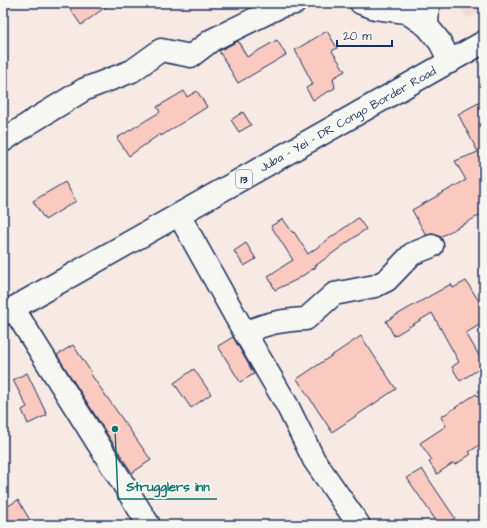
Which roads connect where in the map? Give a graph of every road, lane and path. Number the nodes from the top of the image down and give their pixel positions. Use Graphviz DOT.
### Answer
graph roads {
  1 [pos="295,3"];
  2 [pos="361,3"];
  3 [pos="428,3"];
  4 [pos="427,26"];
  5 [pos="484,42"];
  6 [pos="450,62"];
  7 [pos="4,139"];
  8 [pos="180,215"];
  9 [pos="432,246"];
  10 [pos="8,311"];
  11 [pos="245,333"];
  12 [pos="149,525"];
  13 [pos="359,525"];
  1 -- 7 [label="street"];
  2 -- 4 [label="street"];
  3 -- 4 [label="street"];
  4 -- 6 [label="street"];
  5 -- 6 [label="street, Juba - Yei - DR Congo Border Road / 13"];
  6 -- 8 [label="street, Juba - Yei - DR Congo Border Road / 13"];
  8 -- 10 [label="street, Juba - Yei - DR Congo Border Road / 13"];
  8 -- 11 [label="street"];
  9 -- 11 [label="street"];
  10 -- 12 [label="street"];
  11 -- 13 [label="street"];
}
